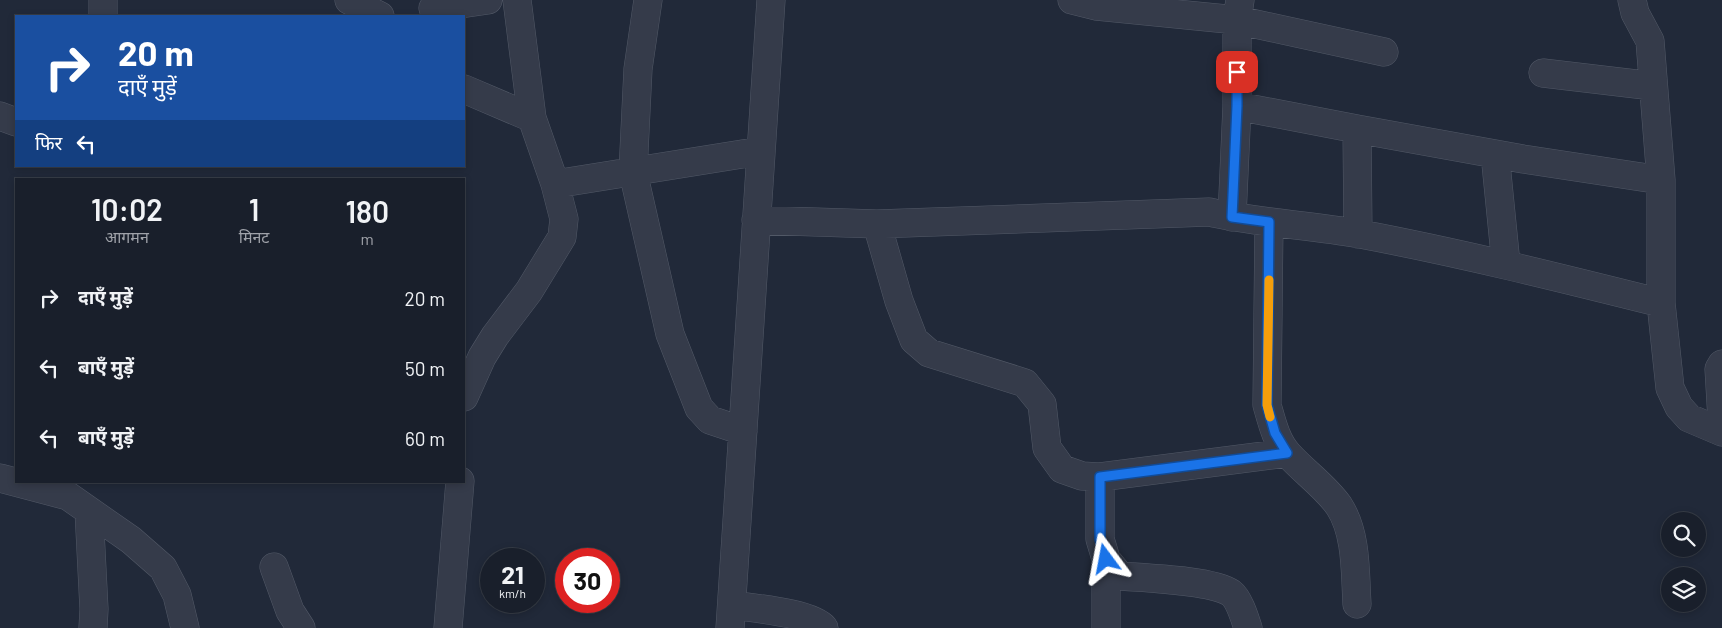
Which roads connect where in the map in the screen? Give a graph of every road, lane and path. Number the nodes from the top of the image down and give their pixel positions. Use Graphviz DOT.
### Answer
graph roads {
  1 [pos="103,0"];
  2 [pos="349,0"];
  3 [pos="488,0"];
  4 [pos="517,0"];
  5 [pos="648,0"];
  6 [pos="771,0"];
  7 [pos="1072,0"];
  8 [pos="1632,0"];
  9 [pos="432,8"];
  10 [pos="1238,10"];
  11 [pos="103,15"];
  12 [pos="378,15"];
  13 [pos="1384,52"];
  14 [pos="1543,73"];
  15 [pos="1653,86"];
  16 [pos="465,89"];
  17 [pos="1237,106"];
  18 [pos="0,116"];
  19 [pos="532,118"];
  20 [pos="15,122"];
  21 [pos="1357,129"];
  22 [pos="761,151"];
  23 [pos="1495,154"];
  24 [pos="633,172"];
  25 [pos="1661,180"];
  26 [pos="555,184"];
  27 [pos="1232,217"];
  28 [pos="756,220"];
  29 [pos="1269,222"];
  30 [pos="877,224"];
  31 [pos="1358,234"];
  32 [pos="1506,264"];
  33 [pos="1661,303"];
  34 [pos="1722,364"];
  35 [pos="465,394"];
  36 [pos="1722,420"];
  37 [pos="742,431"];
  38 [pos="1722,432"];
  39 [pos="1287,453"];
  40 [pos="1100,477"];
  41 [pos="0,478"];
  42 [pos="15,481"];
  43 [pos="22,483"];
  44 [pos="460,483"];
  45 [pos="79,496"];
  46 [pos="1106,559"];
  47 [pos="274,567"];
  48 [pos="1357,604"];
  49 [pos="731,616"];
  50 [pos="93,628"];
  51 [pos="185,628"];
  52 [pos="301,628"];
  53 [pos="448,628"];
  54 [pos="824,628"];
  55 [pos="1106,628"];
  56 [pos="1248,628"];
  1 -- 11 [label="street"];
  2 -- 12 [label="street"];
  3 -- 9 [label="street"];
  4 -- 19 [label="street"];
  5 -- 24 [label="street"];
  6 -- 22 [label="street"];
  7 -- 10 [label="street"];
  8 -- 15 [label="street"];
  10 -- 13 [label="street"];
  10 -- 17 [label="street"];
  14 -- 15 [label="street"];
  15 -- 25 [label="street"];
  16 -- 19 [label="street"];
  17 -- 21 [label="street"];
  17 -- 27 [label="street"];
  18 -- 20 [label="street"];
  19 -- 26 [label="street"];
  21 -- 23 [label="street"];
  21 -- 31 [label="street"];
  22 -- 24 [label="street"];
  22 -- 28 [label="street"];
  23 -- 25 [label="street"];
  23 -- 32 [label="street"];
  24 -- 26 [label="street"];
  24 -- 37 [label="street"];
  25 -- 33 [label="street"];
  26 -- 35 [label="street"];
  27 -- 29 [label="street"];
  27 -- 30 [label="street"];
  28 -- 30 [label="street"];
  28 -- 37 [label="street"];
  29 -- 31 [label="street"];
  29 -- 39 [label="street"];
  30 -- 40 [label="street"];
  31 -- 32 [label="street"];
  32 -- 33 [label="street"];
  33 -- 38 [label="street"];
  34 -- 36 [label="street"];
  37 -- 49 [label="street"];
  39 -- 40 [label="street"];
  39 -- 48 [label="street"];
  40 -- 46 [label="street"];
  41 -- 42 [label="street"];
  43 -- 45 [label="street"];
  44 -- 53 [label="street"];
  45 -- 50 [label="street"];
  45 -- 51 [label="street"];
  46 -- 55 [label="street"];
  46 -- 56 [label="street"];
  47 -- 52 [label="street"];
  49 -- 54 [label="street"];
}
